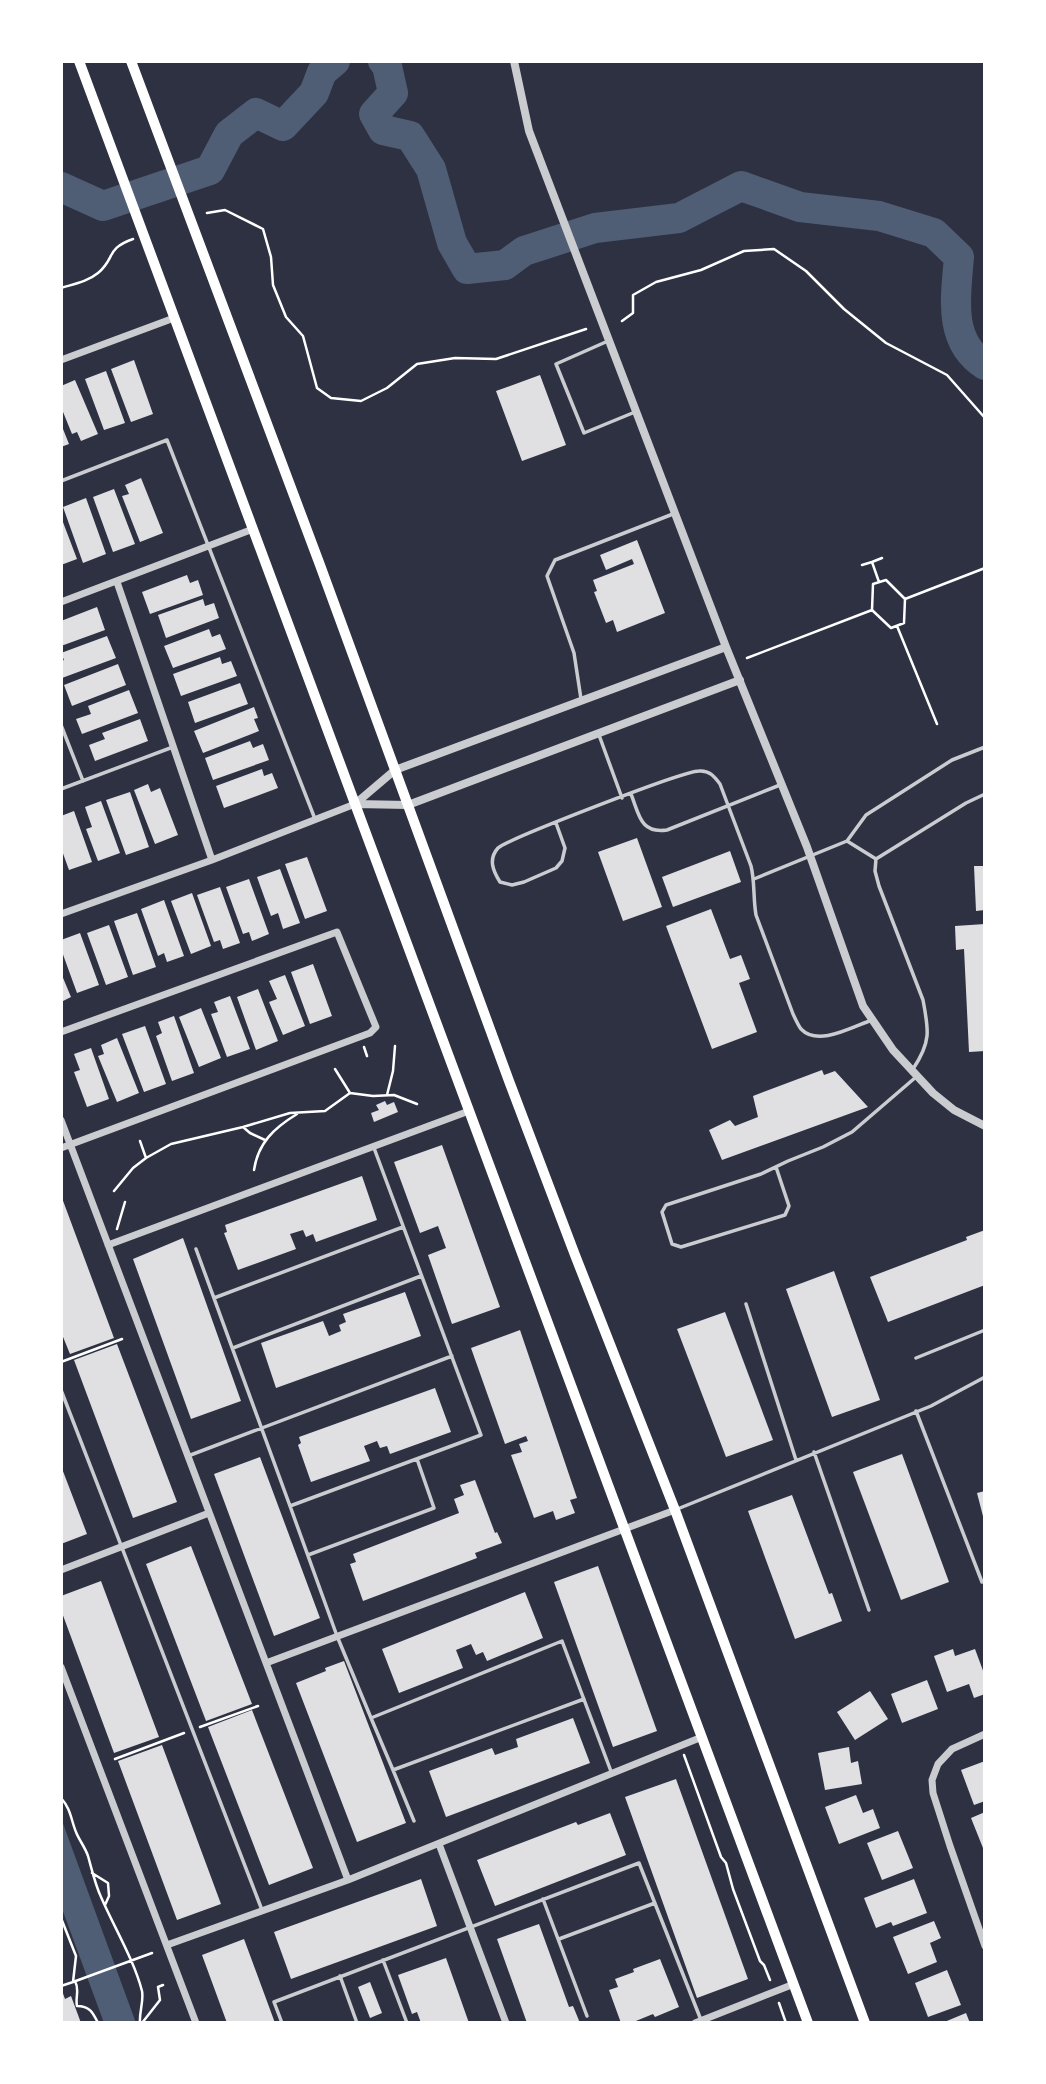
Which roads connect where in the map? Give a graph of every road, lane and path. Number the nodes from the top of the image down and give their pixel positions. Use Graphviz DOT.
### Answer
graph roads {
  1 [pos="79,61"];
  2 [pos="131,61"];
  3 [pos="514,61"];
  4 [pos="207,213"];
  5 [pos="136,238"];
  6 [pos="61,288"];
  7 [pos="174,318"];
  8 [pos="622,321"];
  9 [pos="586,329"];
  10 [pos="608,341"];
  11 [pos="61,360"];
  12 [pos="636,412"];
  13 [pos="985,418"];
  14 [pos="61,481"];
  15 [pos="675,513"];
  16 [pos="253,529"];
  17 [pos="209,546"];
  18 [pos="882,558"];
  19 [pos="872,562"];
  20 [pos="862,565"];
  21 [pos="985,568"];
  22 [pos="117,582"];
  23 [pos="879,582"];
  24 [pos="905,599"];
  25 [pos="61,602"];
  26 [pos="872,611"];
  27 [pos="897,626"];
  28 [pos="726,647"];
  29 [pos="747,658"];
  30 [pos="740,680"];
  31 [pos="582,701"];
  32 [pos="937,724"];
  33 [pos="61,725"];
  34 [pos="599,734"];
  35 [pos="173,747"];
  36 [pos="985,747"];
  37 [pos="395,769"];
  38 [pos="83,781"];
  39 [pos="782,784"];
  40 [pos="61,789"];
  41 [pos="631,794"];
  42 [pos="985,794"];
  43 [pos="622,798"];
  44 [pos="355,804"];
  45 [pos="408,805"];
  46 [pos="728,806"];
  47 [pos="315,819"];
  48 [pos="556,823"];
  49 [pos="847,841"];
  50 [pos="810,857"];
  51 [pos="876,859"];
  52 [pos="212,860"];
  53 [pos="754,879"];
  54 [pos="61,914"];
  55 [pos="872,1020"];
  56 [pos="61,1032"];
  57 [pos="395,1046"];
  58 [pos="335,1069"];
  59 [pos="915,1073"];
  60 [pos="350,1093"];
  61 [pos="387,1096"];
  62 [pos="416,1104"];
  63 [pos="469,1111"];
  64 [pos="297,1113"];
  65 [pos="61,1120"];
  66 [pos="985,1125"];
  67 [pos="243,1127"];
  68 [pos="265,1140"];
  69 [pos="140,1141"];
  70 [pos="70,1144"];
  71 [pos="373,1146"];
  72 [pos="61,1148"];
  73 [pos="146,1158"];
  74 [pos="776,1167"];
  75 [pos="254,1170"];
  76 [pos="114,1191"];
  77 [pos="125,1202"];
  78 [pos="403,1227"];
  79 [pos="117,1229"];
  80 [pos="107,1245"];
  81 [pos="197,1249"];
  82 [pos="421,1276"];
  83 [pos="215,1298"];
  84 [pos="746,1304"];
  85 [pos="985,1330"];
  86 [pos="122,1339"];
  87 [pos="233,1348"];
  88 [pos="452,1356"];
  89 [pos="916,1358"];
  90 [pos="61,1362"];
  91 [pos="985,1377"];
  92 [pos="61,1390"];
  93 [pos="916,1411"];
  94 [pos="262,1427"];
  95 [pos="814,1452"];
  96 [pos="187,1456"];
  97 [pos="416,1459"];
  98 [pos="796,1460"];
  99 [pos="290,1506"];
  100 [pos="675,1510"];
  101 [pos="209,1513"];
  102 [pos="624,1529"];
  103 [pos="123,1546"];
  104 [pos="308,1555"];
  105 [pos="61,1570"];
  106 [pos="982,1582"];
  107 [pos="869,1609"];
  108 [pos="337,1636"];
  109 [pos="266,1663"];
  110 [pos="61,1667"];
  111 [pos="584,1699"];
  112 [pos="371,1718"];
  113 [pos="985,1734"];
  114 [pos="702,1737"];
  115 [pos="680,1746"];
  116 [pos="393,1770"];
  117 [pos="612,1774"];
  118 [pos="61,1798"];
  119 [pos="414,1821"];
  120 [pos="439,1844"];
  121 [pos="92,1873"];
  122 [pos="348,1880"];
  123 [pos="543,1899"];
  124 [pos="655,1903"];
  125 [pos="105,1905"];
  126 [pos="262,1911"];
  127 [pos="61,1917"];
  128 [pos="470,1927"];
  129 [pos="558,1939"];
  130 [pos="167,1945"];
  131 [pos="985,1946"];
  132 [pos="152,1953"];
  133 [pos="383,1960"];
  134 [pos="130,1961"];
  135 [pos="340,1976"];
  136 [pos="74,1982"];
  137 [pos="163,1984"];
  138 [pos="794,1984"];
  139 [pos="61,1986"];
  140 [pos="774,1992"];
  141 [pos="587,2016"];
  142 [pos="699,2022"];
  143 [pos="98,2023"];
  144 [pos="141,2023"];
  145 [pos="196,2023"];
  146 [pos="282,2023"];
  147 [pos="357,2023"];
  148 [pos="407,2023"];
  149 [pos="506,2023"];
  150 [pos="786,2023"];
  151 [pos="808,2023"];
  152 [pos="865,2023"];
  1 -- 7 [label="main road"];
  2 -- 37 [label="main road"];
  3 -- 10 [label="street"];
  4 -- 9 [label="path"];
  5 -- 6 [label="path"];
  7 -- 11 [label="street"];
  7 -- 16 [label="main road"];
  8 -- 13 [label="path"];
  10 -- 12 [label="street"];
  10 -- 12 [label="lane"];
  12 -- 15 [label="street"];
  14 -- 17 [label="lane"];
  15 -- 28 [label="street"];
  15 -- 31 [label="lane"];
  16 -- 17 [label="street"];
  16 -- 44 [label="main road"];
  17 -- 22 [label="street"];
  17 -- 47 [label="lane"];
  18 -- 19 [label="path"];
  19 -- 20 [label="path"];
  19 -- 23 [label="path"];
  21 -- 24 [label="path"];
  22 -- 25 [label="street"];
  22 -- 35 [label="street"];
  23 -- 24 [label="path"];
  23 -- 26 [label="path"];
  24 -- 27 [label="path"];
  26 -- 27 [label="path"];
  26 -- 29 [label="path"];
  27 -- 32 [label="path"];
  28 -- 30 [label="street"];
  28 -- 31 [label="street"];
  30 -- 34 [label="street"];
  30 -- 39 [label="street"];
  31 -- 37 [label="street"];
  33 -- 38 [label="lane"];
  34 -- 43 [label="lane"];
  34 -- 45 [label="street"];
  35 -- 38 [label="lane"];
  35 -- 52 [label="street"];
  36 -- 49 [label="lane"];
  37 -- 44 [label="street"];
  37 -- 45 [label="main road"];
  38 -- 40 [label="lane"];
  39 -- 46 [label="lane"];
  39 -- 50 [label="street"];
  41 -- 43 [label="lane"];
  41 -- 46 [label="lane"];
  41 -- 46 [label="lane"];
  42 -- 51 [label="lane"];
  43 -- 48 [label="lane"];
  44 -- 45 [label="street"];
  44 -- 47 [label="street"];
  44 -- 63 [label="main road"];
  45 -- 100 [label="main road"];
  46 -- 53 [label="lane"];
  47 -- 52 [label="street"];
  48 -- 48 [label="lane"];
  49 -- 50 [label="lane"];
  49 -- 51 [label="lane"];
  50 -- 53 [label="lane"];
  50 -- 55 [label="street"];
  51 -- 59 [label="lane"];
  52 -- 54 [label="street"];
  53 -- 55 [label="lane"];
  55 -- 59 [label="street"];
  56 -- 70 [label="street"];
  57 -- 61 [label="path"];
  58 -- 60 [label="path"];
  59 -- 66 [label="street"];
  59 -- 74 [label="lane"];
  60 -- 61 [label="path"];
  60 -- 64 [label="path"];
  61 -- 62 [label="path"];
  63 -- 71 [label="street"];
  63 -- 102 [label="main road"];
  64 -- 67 [label="path"];
  64 -- 68 [label="path"];
  65 -- 70 [label="street"];
  67 -- 68 [label="path"];
  67 -- 73 [label="path"];
  68 -- 75 [label="path"];
  69 -- 73 [label="path"];
  70 -- 72 [label="street"];
  70 -- 80 [label="street"];
  71 -- 78 [label="lane"];
  71 -- 80 [label="street"];
  73 -- 76 [label="path"];
  74 -- 74 [label="lane"];
  77 -- 79 [label="path"];
  78 -- 82 [label="lane"];
  78 -- 83 [label="lane"];
  80 -- 96 [label="street"];
  81 -- 83 [label="lane"];
  82 -- 87 [label="lane"];
  82 -- 88 [label="lane"];
  83 -- 87 [label="lane"];
  84 -- 98 [label="lane"];
  85 -- 89 [label="lane"];
  86 -- 90 [label="path"];
  87 -- 94 [label="lane"];
  88 -- 94 [label="lane"];
  88 -- 97 [label="lane"];
  91 -- 93 [label="lane"];
  92 -- 103 [label="lane"];
  93 -- 95 [label="lane"];
  93 -- 106 [label="lane"];
  94 -- 96 [label="lane"];
  94 -- 99 [label="lane"];
  95 -- 98 [label="lane"];
  95 -- 107 [label="lane"];
  96 -- 101 [label="street"];
  97 -- 99 [label="lane"];
  97 -- 104 [label="lane"];
  98 -- 100 [label="lane"];
  99 -- 104 [label="lane"];
  100 -- 102 [label="street"];
  100 -- 152 [label="main road"];
  101 -- 103 [label="street"];
  101 -- 109 [label="street"];
  102 -- 108 [label="street"];
  102 -- 114 [label="main road"];
  103 -- 105 [label="street"];
  103 -- 126 [label="lane"];
  104 -- 108 [label="lane"];
  108 -- 109 [label="street"];
  108 -- 112 [label="lane"];
  109 -- 122 [label="street"];
  110 -- 130 [label="street"];
  111 -- 112 [label="lane"];
  111 -- 116 [label="lane"];
  111 -- 117 [label="lane"];
  112 -- 116 [label="lane"];
  113 -- 131 [label="street"];
  114 -- 115 [label="street"];
  114 -- 138 [label="main road"];
  115 -- 117 [label="street"];
  115 -- 140 [label="path"];
  116 -- 119 [label="lane"];
  117 -- 120 [label="street"];
  118 -- 121 [label="path"];
  120 -- 122 [label="street"];
  120 -- 128 [label="street"];
  121 -- 125 [label="path"];
  121 -- 125 [label="path"];
  122 -- 126 [label="street"];
  123 -- 124 [label="lane"];
  123 -- 128 [label="lane"];
  123 -- 129 [label="lane"];
  124 -- 129 [label="lane"];
  124 -- 142 [label="lane"];
  125 -- 134 [label="path"];
  126 -- 130 [label="street"];
  127 -- 136 [label="path"];
  128 -- 133 [label="lane"];
  128 -- 149 [label="street"];
  129 -- 141 [label="lane"];
  130 -- 145 [label="street"];
  132 -- 134 [label="path"];
  133 -- 135 [label="lane"];
  133 -- 148 [label="lane"];
  134 -- 136 [label="path"];
  134 -- 144 [label="path"];
  135 -- 146 [label="lane"];
  135 -- 147 [label="lane"];
  136 -- 139 [label="path"];
  136 -- 143 [label="path"];
  137 -- 144 [label="path"];
  138 -- 140 [label="street"];
  138 -- 151 [label="main road"];
  140 -- 142 [label="street"];
  140 -- 150 [label="path"];
}
